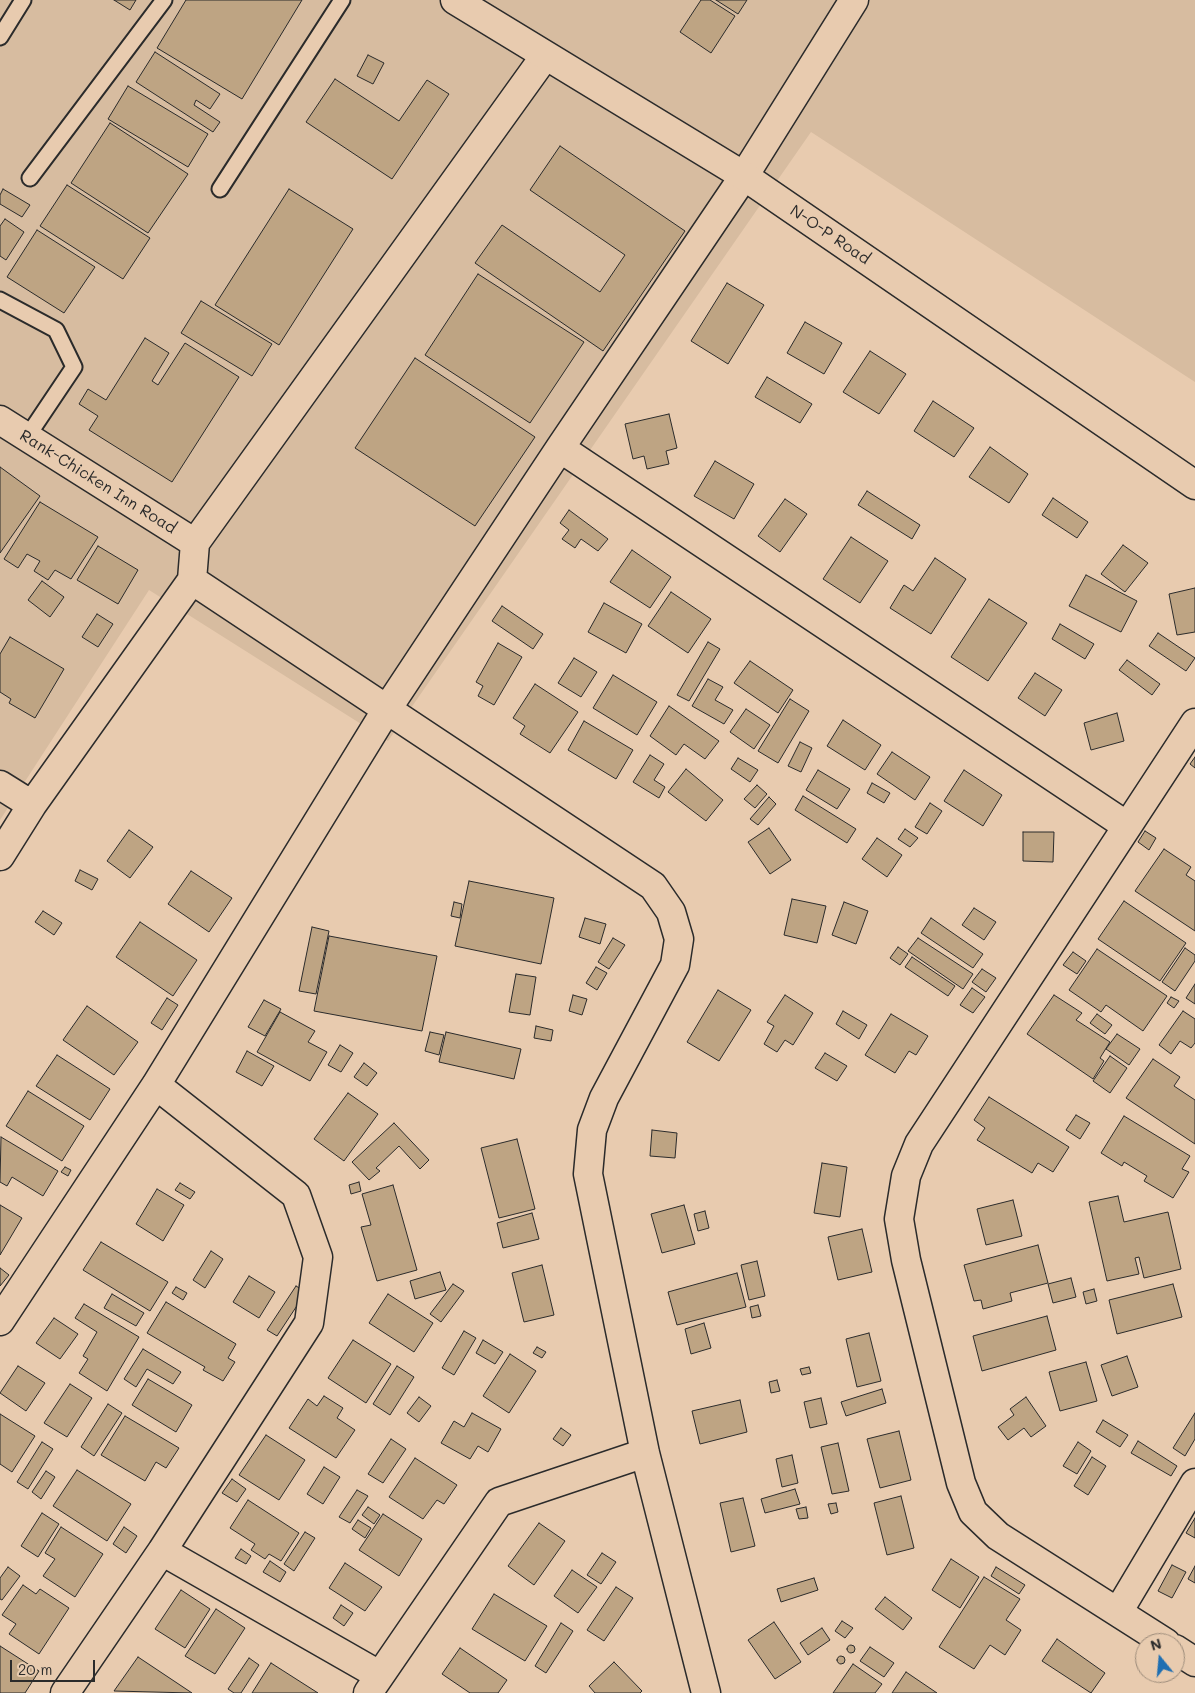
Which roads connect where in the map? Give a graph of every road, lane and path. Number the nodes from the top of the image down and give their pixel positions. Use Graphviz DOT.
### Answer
graph roads {
  1 [pos="23,0"];
  2 [pos="164,0"];
  3 [pos="342,0"];
  4 [pos="455,0"];
  5 [pos="854,0"];
  6 [pos="0,37"];
  7 [pos="545,56"];
  8 [pos="744,176"];
  9 [pos="30,178"];
  10 [pos="220,189"];
  11 [pos="0,300"];
  12 [pos="0,420"];
  13 [pos="27,437"];
  14 [pos="560,448"];
  15 [pos="1193,478"];
  16 [pos="195,544"];
  17 [pos="192,580"];
  18 [pos="387,708"];
  19 [pos="1195,723"];
  20 [pos="0,785"];
  21 [pos="32,806"];
  22 [pos="1126,826"];
  23 [pos="0,856"];
  24 [pos="156,1085"];
  25 [pos="0,1321"];
  26 [pos="645,1453"];
  27 [pos="1195,1483"];
  28 [pos="162,1551"];
  29 [pos="1118,1612"];
  30 [pos="1151,1633"];
  31 [pos="374,1684"];
  32 [pos="65,1693"];
  33 [pos="706,1693"];
  1 -- 6 [label="lane"];
  2 -- 9 [label="lane"];
  3 -- 10 [label="lane"];
  4 -- 7 [label="street, N-O-P Road"];
  5 -- 8 [label="street"];
  7 -- 8 [label="street, N-O-P Road"];
  7 -- 16 [label="street"];
  8 -- 14 [label="street"];
  8 -- 15 [label="street, N-O-P Road"];
  11 -- 13 [label="lane"];
  12 -- 13 [label="street, Rank-Chicken Inn Road"];
  13 -- 16 [label="street, Rank-Chicken Inn Road"];
  14 -- 18 [label="street"];
  14 -- 22 [label="street"];
  16 -- 17 [label="street"];
  17 -- 18 [label="street"];
  17 -- 21 [label="street"];
  18 -- 24 [label="street"];
  18 -- 26 [label="street"];
  19 -- 22 [label="street"];
  20 -- 21 [label="street"];
  21 -- 23 [label="street"];
  22 -- 29 [label="street"];
  24 -- 25 [label="street"];
  24 -- 28 [label="street"];
  26 -- 31 [label="street"];
  26 -- 33 [label="street"];
  27 -- 29 [label="street"];
  28 -- 31 [label="street"];
  28 -- 32 [label="street"];
  29 -- 30 [label="street"];
}
